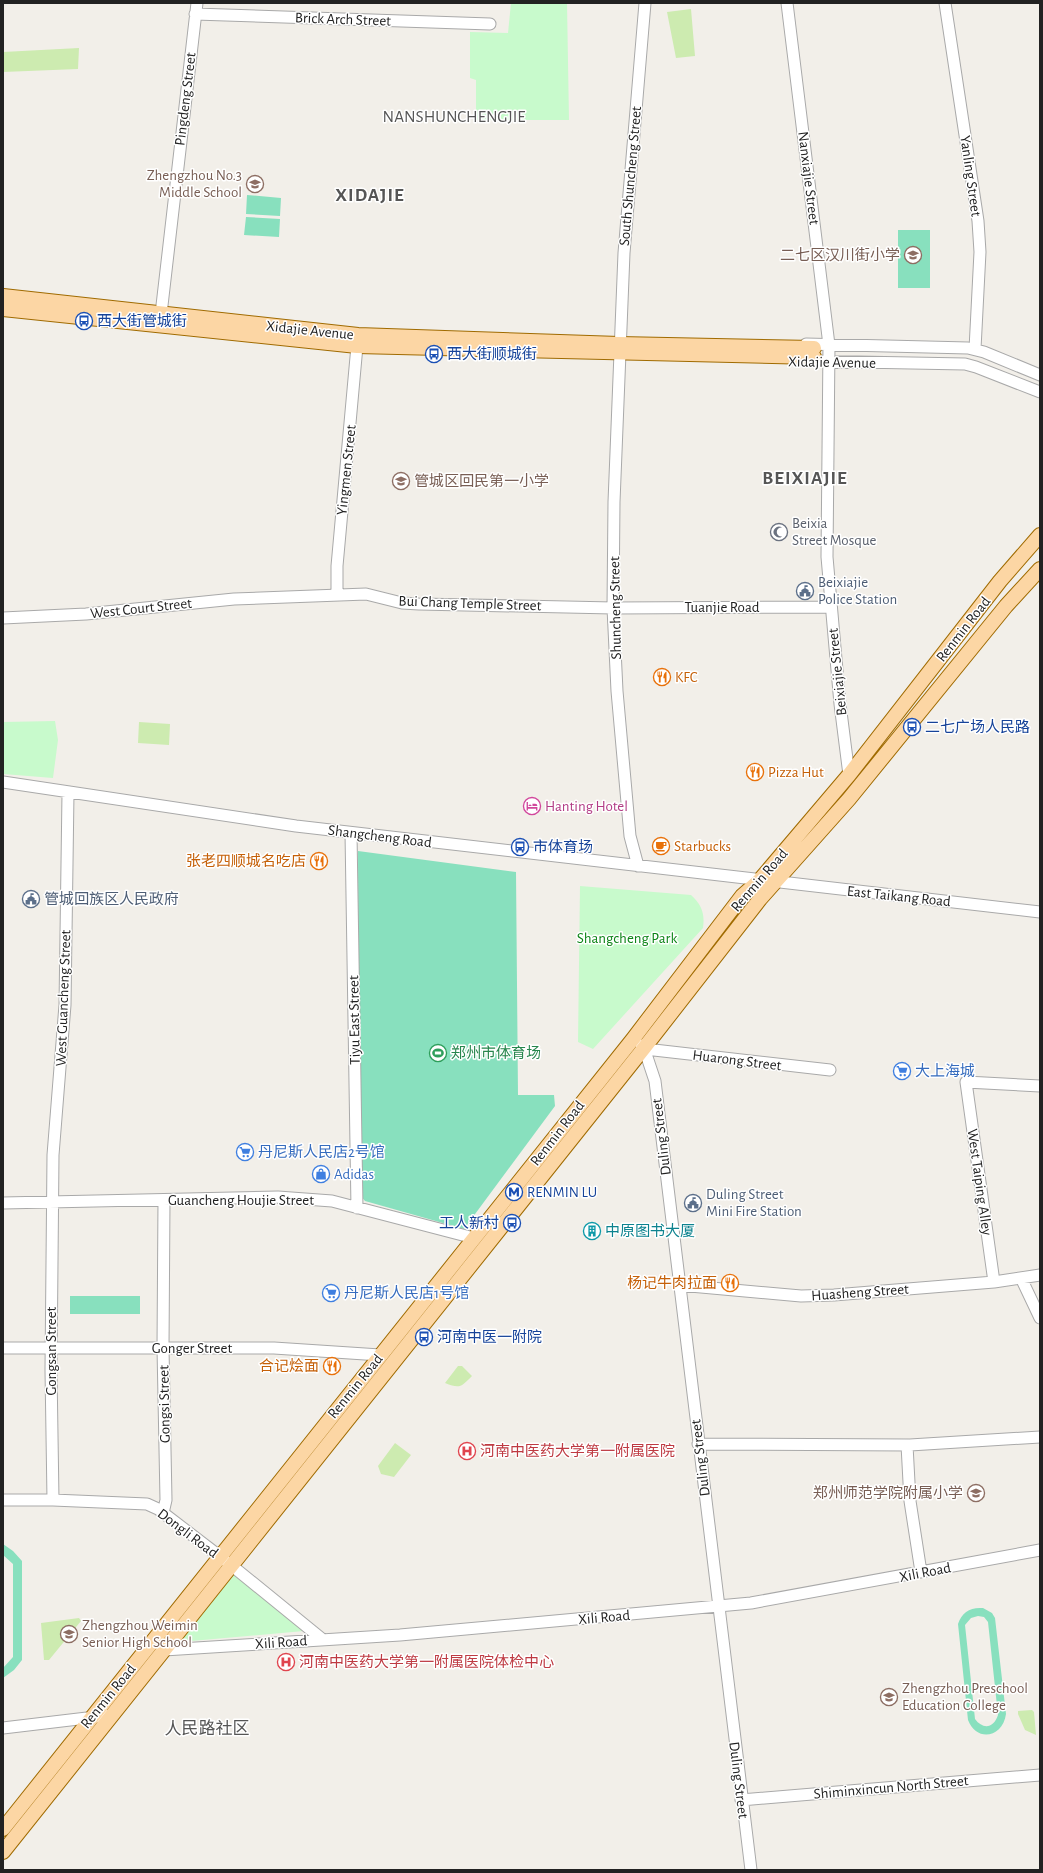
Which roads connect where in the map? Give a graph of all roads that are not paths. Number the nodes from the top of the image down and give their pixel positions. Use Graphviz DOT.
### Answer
graph roads {
  1 [pos="645,3"];
  2 [pos="787,3"];
  3 [pos="945,3"];
  4 [pos="196,8"];
  5 [pos="490,24"];
  6 [pos="3,296"];
  7 [pos="3,309"];
  8 [pos="161,314"];
  9 [pos="357,346"];
  10 [pos="619,348"];
  11 [pos="975,349"];
  12 [pos="814,352"];
  13 [pos="829,353"];
  14 [pos="1040,374"];
  15 [pos="1040,392"];
  16 [pos="1040,535"];
  17 [pos="1040,569"];
  18 [pos="336,595"];
  19 [pos="280,597"];
  20 [pos="830,607"];
  21 [pos="614,608"];
  22 [pos="3,618"];
  23 [pos="849,774"];
  24 [pos="3,782"];
  25 [pos="68,793"];
  26 [pos="351,833"];
  27 [pos="638,866"];
  28 [pos="759,881"];
  29 [pos="776,883"];
  30 [pos="1040,912"];
  31 [pos="633,1039"];
  32 [pos="644,1048"];
  33 [pos="830,1070"];
  34 [pos="1040,1086"];
  35 [pos="164,1200"];
  36 [pos="52,1202"];
  37 [pos="3,1203"];
  38 [pos="357,1208"];
  39 [pos="474,1238"];
  40 [pos="1040,1275"];
  41 [pos="1021,1278"];
  42 [pos="994,1282"];
  43 [pos="679,1285"];
  44 [pos="1040,1318"];
  45 [pos="3,1348"];
  46 [pos="51,1348"];
  47 [pos="163,1348"];
  48 [pos="380,1355"];
  49 [pos="1040,1437"];
  50 [pos="698,1444"];
  51 [pos="907,1445"];
  52 [pos="3,1500"];
  53 [pos="53,1500"];
  54 [pos="163,1513"];
  55 [pos="1040,1550"];
  56 [pos="220,1556"];
  57 [pos="231,1565"];
  58 [pos="921,1572"];
  59 [pos="718,1607"];
  60 [pos="322,1639"];
  61 [pos="164,1650"];
  62 [pos="112,1715"];
  63 [pos="91,1717"];
  64 [pos="3,1728"];
  65 [pos="1040,1775"];
  66 [pos="741,1800"];
  67 [pos="3,1829"];
  68 [pos="3,1852"];
  69 [pos="751,1870"];
  1 -- 10 [label="street, South Shuncheng Street"];
  2 -- 13 [label="street, Nanxiajie Street"];
  3 -- 11 [label="street, Yanling Street"];
  4 -- 5 [label="street, Brick Arch Street"];
  4 -- 8 [label="street, Pingdeng Street"];
  6 -- 8 [label="main road, Xidajie Avenue"];
  7 -- 9 [label="main road, Xidajie Avenue"];
  8 -- 10 [label="main road, Xidajie Avenue"];
  9 -- 10 [label="main road, Xidajie Avenue"];
  9 -- 18 [label="street, Yingmen Street"];
  10 -- 12 [label="main road, Xidajie Avenue"];
  10 -- 13 [label="street, Xidajie Avenue"];
  10 -- 13 [label="street, Xidajie Avenue"];
  10 -- 21 [label="street, Shuncheng Street"];
  11 -- 13 [label="street, Xidajie Avenue"];
  11 -- 14 [label="street, Xidajie Avenue"];
  13 -- 15 [label="street, Xidajie Avenue"];
  13 -- 20 [label="street, Beixiajie Street"];
  16 -- 23 [label="main road, Renmin Road"];
  17 -- 29 [label="main road, Renmin Road"];
  18 -- 19 [label="street, Bui Chang Temple Street"];
  18 -- 21 [label="street, Bui Chang Temple Street"];
  19 -- 22 [label="street, West Court Street"];
  20 -- 21 [label="street, Tuanjie Road"];
  20 -- 23 [label="street, Beixiajie Street"];
  21 -- 27 [label="street, Shuncheng Street"];
  23 -- 28 [label="main road, Renmin Road"];
  24 -- 25 [label="street, Shangcheng Road"];
  25 -- 26 [label="street, Shangcheng Road"];
  25 -- 36 [label="street, West Guancheng Street"];
  26 -- 27 [label="street, Shangcheng Road"];
  26 -- 38 [label="street, Tiyu East Street"];
  27 -- 28 [label="street, Shangcheng Road"];
  28 -- 29 [label="street, East Taikang Road"];
  28 -- 31 [label="main road, Renmin Road"];
  29 -- 30 [label="street, East Taikang Road"];
  29 -- 32 [label="main road, Renmin Road"];
  31 -- 32 [label="street"];
  31 -- 39 [label="main road, Renmin Road"];
  32 -- 33 [label="street, Huarong Street"];
  32 -- 43 [label="street, Duling Street"];
  32 -- 57 [label="main road, Renmin Road"];
  34 -- 42 [label="street, West Taiping Alley"];
  35 -- 36 [label="street, Guancheng Houjie Street"];
  35 -- 38 [label="street, Guancheng Houjie Street"];
  35 -- 47 [label="street, Gongsi Street"];
  36 -- 37 [label="street, Guancheng Houjie Street"];
  36 -- 46 [label="street, Gongsan Street"];
  38 -- 39 [label="street, Guancheng Houjie Street"];
  39 -- 48 [label="main road, Renmin Road"];
  40 -- 41 [label="street, Huasheng Street"];
  41 -- 42 [label="street, Huasheng Street"];
  41 -- 44 [label="street"];
  42 -- 43 [label="street, Huasheng Street"];
  43 -- 50 [label="street, Duling Street"];
  45 -- 46 [label="street, Gonger Street"];
  46 -- 47 [label="street, Gonger Street"];
  46 -- 53 [label="street, Gongsan Street"];
  47 -- 48 [label="street, Gonger Street"];
  47 -- 54 [label="street, Gongsi Street"];
  48 -- 56 [label="main road, Renmin Road"];
  49 -- 51 [label="street"];
  50 -- 51 [label="street"];
  50 -- 59 [label="street, Duling Street"];
  51 -- 58 [label="street"];
  52 -- 53 [label="street, Dongli Road"];
  53 -- 54 [label="street, Dongli Road"];
  54 -- 56 [label="street, Dongli Road"];
  55 -- 58 [label="street, Xili Road"];
  56 -- 57 [label="street, Dongli Road"];
  56 -- 63 [label="main road, Renmin Road"];
  57 -- 60 [label="street, Dongli Road"];
  57 -- 61 [label="main road, Renmin Road"];
  58 -- 59 [label="street, Xili Road"];
  59 -- 60 [label="street, Xili Road"];
  59 -- 66 [label="street, Duling Street"];
  60 -- 61 [label="street, Xili Road"];
  61 -- 62 [label="main road, Renmin Road"];
  62 -- 63 [label="street"];
  62 -- 68 [label="main road, Renmin Road"];
  63 -- 64 [label="street"];
  63 -- 67 [label="main road, Renmin Road"];
  65 -- 66 [label="street, Shiminxincun North Street"];
  66 -- 69 [label="street, Duling Street"];
}
